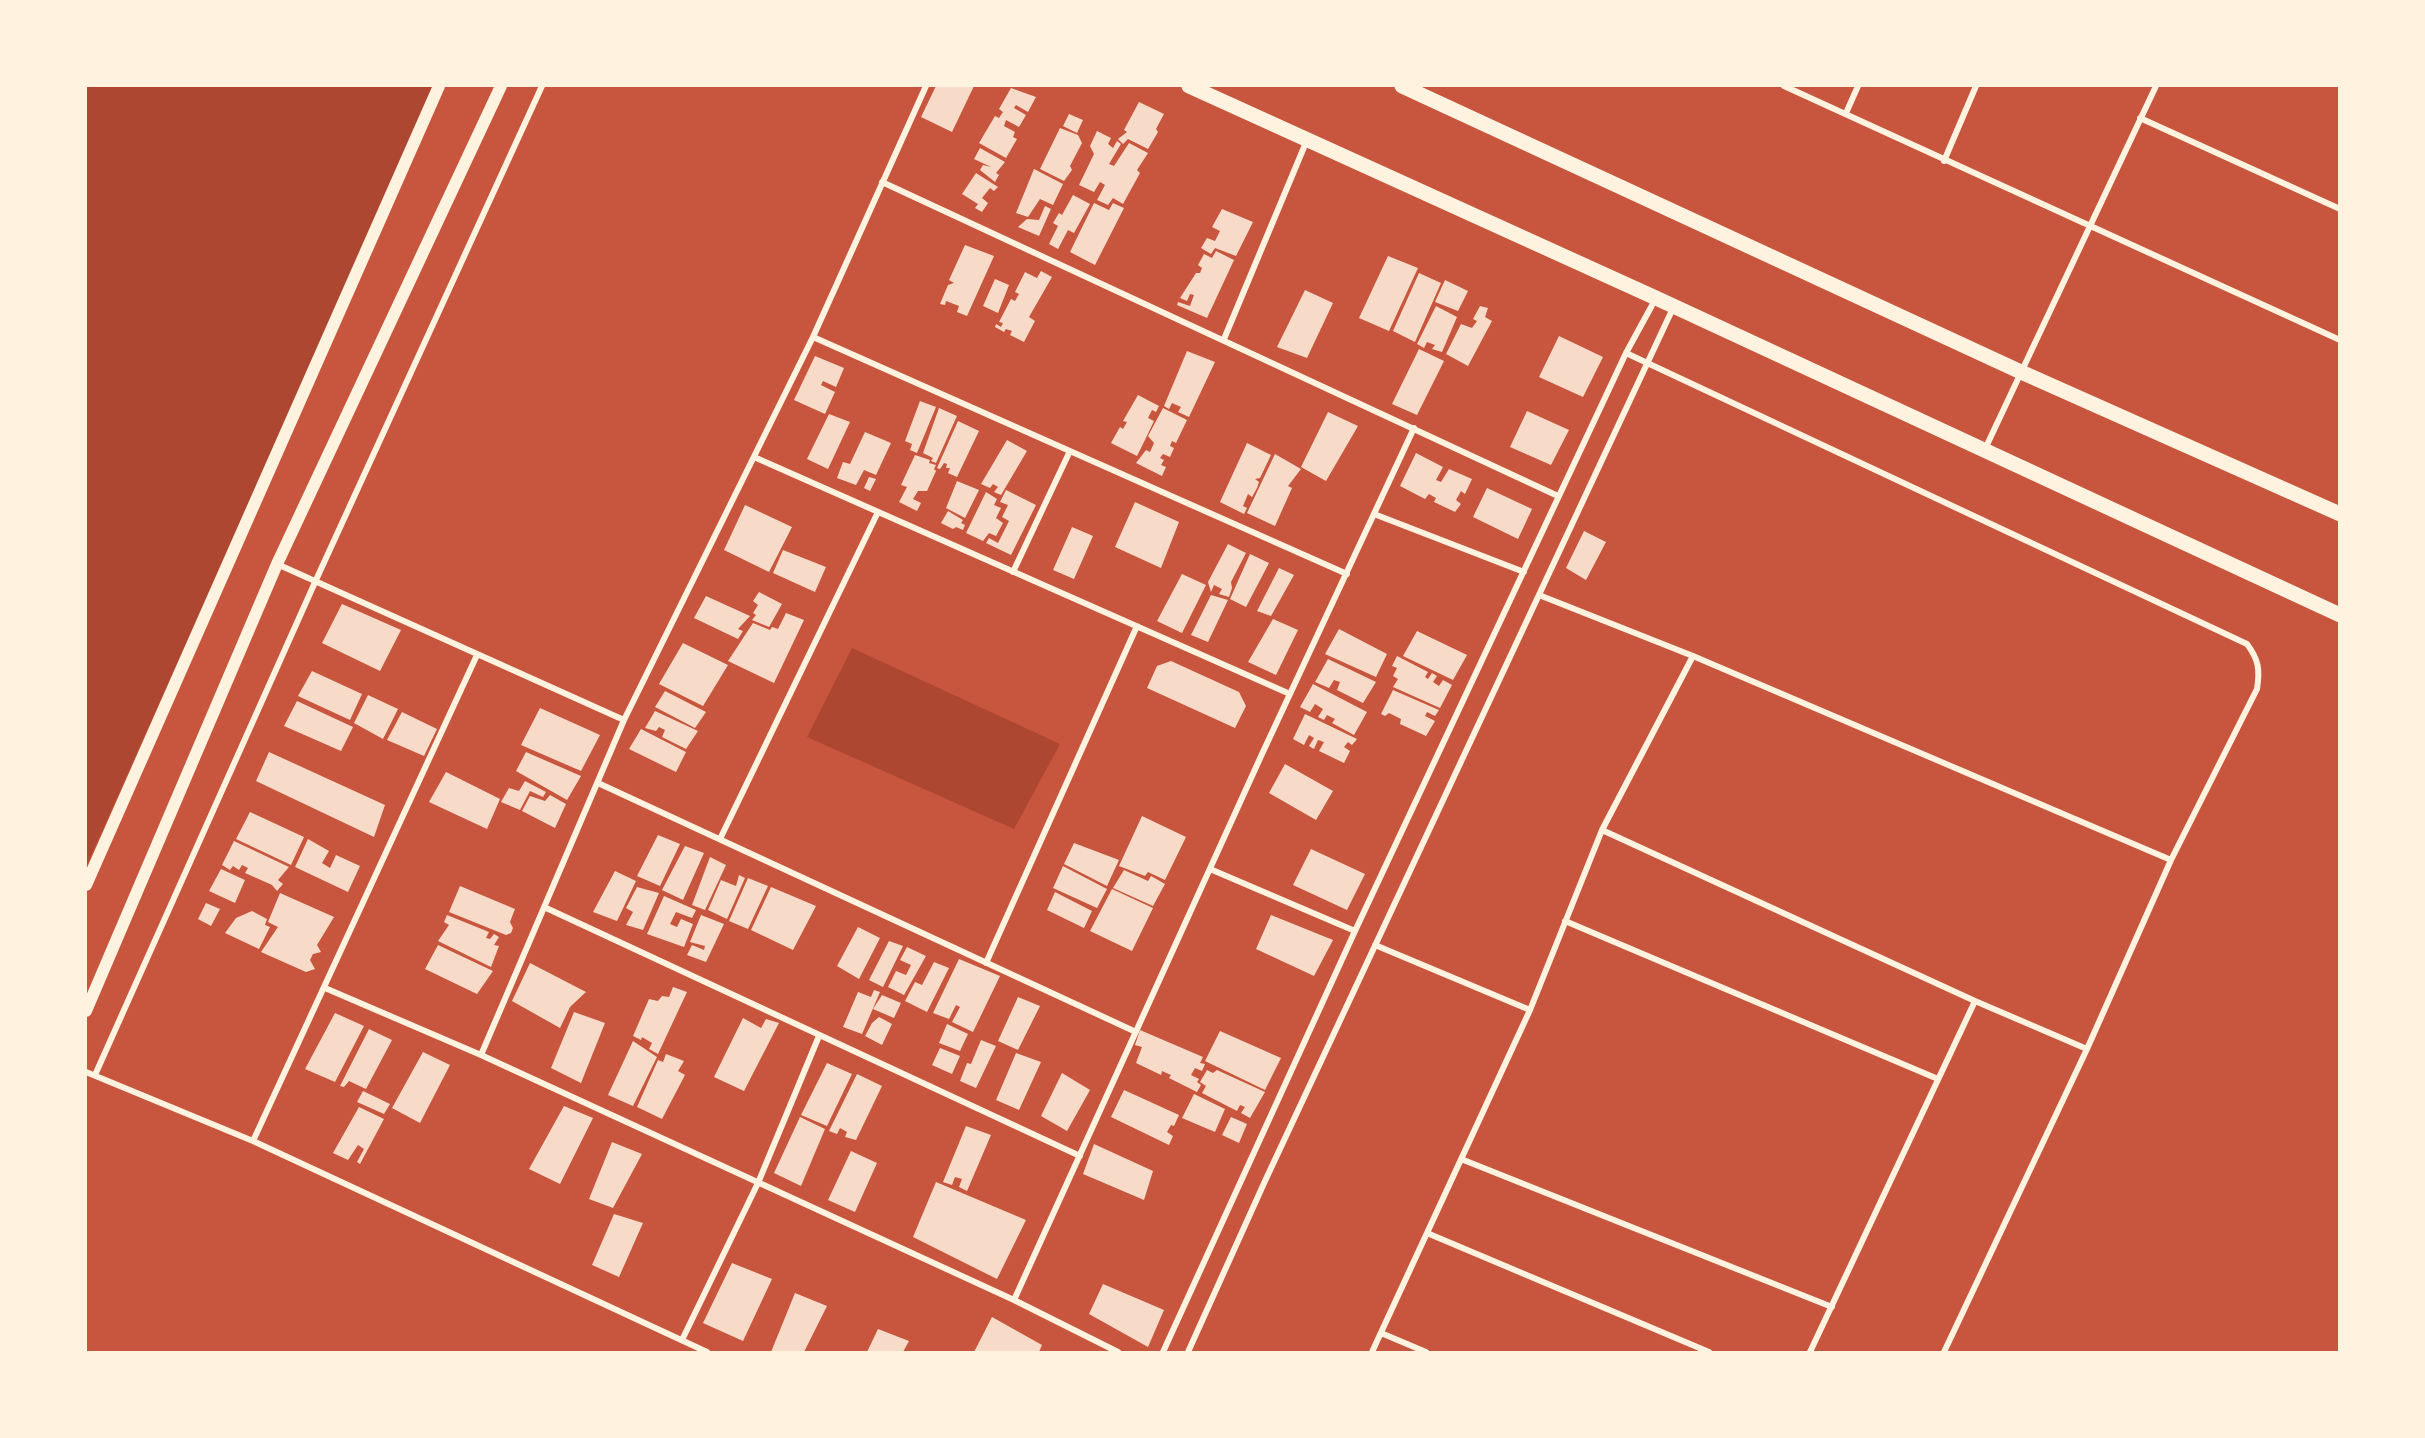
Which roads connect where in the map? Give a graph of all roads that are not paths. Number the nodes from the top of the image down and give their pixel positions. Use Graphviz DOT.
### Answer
graph roads {
  1 [pos="439,86"];
  2 [pos="501,86"];
  3 [pos="542,86"];
  4 [pos="926,86"];
  5 [pos="1189,86"];
  6 [pos="1404,86"];
  7 [pos="1784,86"];
  8 [pos="1858,86"];
  9 [pos="1976,86"];
  10 [pos="2156,86"];
  11 [pos="1845,113"];
  12 [pos="2140,118"];
  13 [pos="1308,140"];
  14 [pos="1944,161"];
  15 [pos="882,182"];
  16 [pos="2339,208"];
  17 [pos="2091,227"];
  18 [pos="1656,297"];
  19 [pos="1674,306"];
  20 [pos="813,337"];
  21 [pos="1224,339"];
  22 [pos="2340,340"];
  23 [pos="1626,353"];
  24 [pos="1647,363"];
  25 [pos="2021,372"];
  26 [pos="1414,428"];
  27 [pos="1985,450"];
  28 [pos="1069,453"];
  29 [pos="754,457"];
  30 [pos="1558,496"];
  31 [pos="878,512"];
  32 [pos="1374,514"];
  33 [pos="2340,514"];
  34 [pos="277,564"];
  35 [pos="1013,572"];
  36 [pos="1524,572"];
  37 [pos="1347,574"];
  38 [pos="316,580"];
  39 [pos="1539,595"];
  40 [pos="2340,615"];
  41 [pos="1137,626"];
  42 [pos="477,655"];
  43 [pos="1693,657"];
  44 [pos="1290,694"];
  45 [pos="624,720"];
  46 [pos="598,783"];
  47 [pos="1602,830"];
  48 [pos="720,839"];
  49 [pos="2171,860"];
  50 [pos="1210,869"];
  51 [pos="86,885"];
  52 [pos="544,907"];
  53 [pos="1565,921"];
  54 [pos="1355,931"];
  55 [pos="1375,945"];
  56 [pos="986,963"];
  57 [pos="325,988"];
  58 [pos="1975,1001"];
  59 [pos="1530,1010"];
  60 [pos="86,1011"];
  61 [pos="1136,1032"];
  62 [pos="819,1036"];
  63 [pos="2087,1049"];
  64 [pos="481,1055"];
  65 [pos="86,1072"];
  66 [pos="95,1075"];
  67 [pos="1938,1079"];
  68 [pos="253,1141"];
  69 [pos="1080,1156"];
  70 [pos="1461,1159"];
  71 [pos="758,1183"];
  72 [pos="1427,1233"];
  73 [pos="1014,1300"];
  74 [pos="1832,1307"];
  75 [pos="1382,1333"];
  76 [pos="682,1340"];
  77 [pos="707,1353"];
  78 [pos="1118,1353"];
  79 [pos="1163,1353"];
  80 [pos="1188,1353"];
  81 [pos="1372,1353"];
  82 [pos="1426,1353"];
  83 [pos="1709,1353"];
  84 [pos="1810,1353"];
  85 [pos="1944,1353"];
  1 -- 51 [label="main road"];
  2 -- 34 [label="main road"];
  3 -- 38 [label="street"];
  4 -- 15 [label="street"];
  5 -- 13 [label="main road"];
  6 -- 25 [label="main road"];
  7 -- 11 [label="street"];
  8 -- 11 [label="street"];
  9 -- 14 [label="street"];
  10 -- 12 [label="street"];
  11 -- 14 [label="street"];
  12 -- 16 [label="street"];
  12 -- 17 [label="street"];
  13 -- 18 [label="main road"];
  13 -- 21 [label="street"];
  14 -- 17 [label="street"];
  15 -- 20 [label="street"];
  15 -- 21 [label="street"];
  17 -- 22 [label="street"];
  17 -- 25 [label="street"];
  18 -- 19 [label="main road"];
  18 -- 23 [label="street"];
  19 -- 24 [label="street"];
  19 -- 27 [label="main road"];
  20 -- 28 [label="street"];
  20 -- 29 [label="street"];
  21 -- 26 [label="street"];
  23 -- 24 [label="street"];
  23 -- 30 [label="street"];
  24 -- 39 [label="street"];
  24 -- 49 [label="street"];
  25 -- 27 [label="street"];
  25 -- 33 [label="main road"];
  26 -- 30 [label="street"];
  26 -- 32 [label="street"];
  27 -- 40 [label="main road"];
  28 -- 35 [label="street"];
  28 -- 37 [label="street"];
  29 -- 31 [label="street"];
  29 -- 45 [label="street"];
  30 -- 36 [label="street"];
  31 -- 35 [label="street"];
  31 -- 48 [label="street"];
  32 -- 36 [label="street"];
  32 -- 37 [label="street"];
  34 -- 38 [label="street"];
  34 -- 60 [label="main road"];
  35 -- 41 [label="street"];
  36 -- 54 [label="street"];
  37 -- 44 [label="street"];
  38 -- 42 [label="street"];
  38 -- 66 [label="street"];
  39 -- 43 [label="street"];
  39 -- 55 [label="street"];
  41 -- 44 [label="street"];
  41 -- 56 [label="street"];
  42 -- 45 [label="street"];
  42 -- 57 [label="street"];
  43 -- 47 [label="street"];
  43 -- 49 [label="street"];
  44 -- 50 [label="street"];
  45 -- 46 [label="street"];
  46 -- 48 [label="street"];
  46 -- 52 [label="street"];
  47 -- 53 [label="street"];
  47 -- 58 [label="street"];
  48 -- 56 [label="street"];
  49 -- 63 [label="street"];
  50 -- 54 [label="street"];
  50 -- 61 [label="street"];
  52 -- 62 [label="street"];
  52 -- 64 [label="street"];
  53 -- 59 [label="street"];
  53 -- 67 [label="street"];
  54 -- 79 [label="street"];
  55 -- 59 [label="street"];
  55 -- 80 [label="street"];
  56 -- 61 [label="street"];
  57 -- 64 [label="street"];
  57 -- 68 [label="street"];
  58 -- 63 [label="street"];
  58 -- 67 [label="street"];
  59 -- 70 [label="street"];
  61 -- 69 [label="street"];
  62 -- 69 [label="street"];
  62 -- 71 [label="street"];
  63 -- 85 [label="street"];
  64 -- 71 [label="street"];
  65 -- 66 [label="street"];
  66 -- 68 [label="street"];
  67 -- 74 [label="street"];
  68 -- 76 [label="street"];
  69 -- 73 [label="street"];
  70 -- 72 [label="street"];
  70 -- 74 [label="street"];
  71 -- 73 [label="street"];
  71 -- 76 [label="street"];
  72 -- 75 [label="street"];
  72 -- 83 [label="street"];
  73 -- 78 [label="street"];
  74 -- 84 [label="street"];
  75 -- 81 [label="street"];
  75 -- 82 [label="street"];
  76 -- 77 [label="street"];
}
